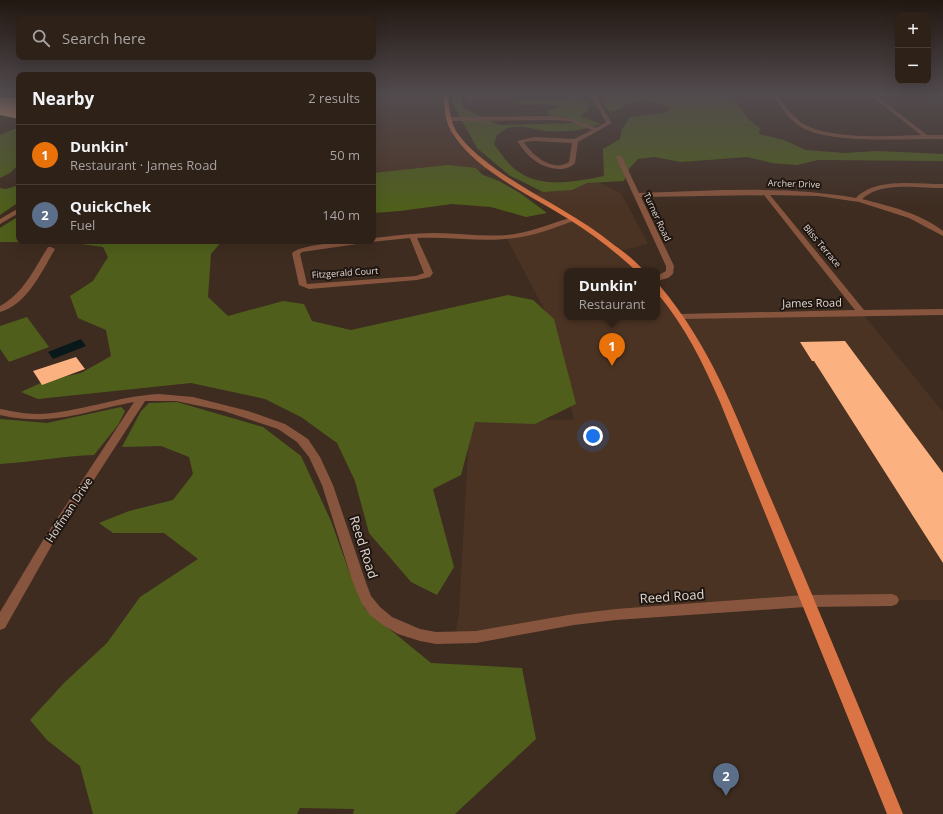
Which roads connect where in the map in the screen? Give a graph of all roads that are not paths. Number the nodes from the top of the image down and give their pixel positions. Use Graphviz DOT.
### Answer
graph roads {
  1 [pos="456,133"];
  2 [pos="590,133"];
  3 [pos="826,133"];
  4 [pos="921,133"];
  5 [pos="925,136"];
  6 [pos="943,137"];
  7 [pos="575,141"];
  8 [pos="619,157"];
  9 [pos="943,186"];
  10 [pos="765,192"];
  11 [pos="636,195"];
  12 [pos="858,199"];
  13 [pos="16,212"];
  14 [pos="574,219"];
  15 [pos="0,222"];
  16 [pos="943,234"];
  17 [pos="412,236"];
  18 [pos="376,240"];
  19 [pos="345,244"];
  20 [pos="50,249"];
  21 [pos="637,268"];
  22 [pos="660,278"];
  23 [pos="660,292"];
  24 [pos="0,309"];
  25 [pos="943,312"];
  26 [pos="862,313"];
  27 [pos="680,317"];
  28 [pos="142,398"];
  29 [pos="0,412"];
  30 [pos="892,600"];
  31 [pos="808,601"];
  32 [pos="0,624"];
  33 [pos="895,814"];
  1 -- 14 [label="main road"];
  2 -- 7 [label="street"];
  3 -- 5 [label="street"];
  4 -- 5 [label="street"];
  5 -- 6 [label="street"];
  7 -- 7 [label="street"];
  8 -- 11 [label="street, Turner Road"];
  9 -- 12 [label="street"];
  10 -- 11 [label="street, Archer Drive"];
  10 -- 12 [label="street, Archer Drive"];
  10 -- 26 [label="street, Bliss Terrace"];
  11 -- 22 [label="street, Turner Road"];
  12 -- 16 [label="street, Archer Drive"];
  13 -- 15 [label="street"];
  14 -- 17 [label="street"];
  14 -- 21 [label="main road"];
  17 -- 18 [label="street"];
  17 -- 19 [label="street, Fitzgerald Court"];
  20 -- 24 [label="street"];
  23 -- 27 [label="main road"];
  25 -- 26 [label="street, James Road"];
  26 -- 27 [label="street, James Road"];
  27 -- 31 [label="main road"];
  28 -- 29 [label="street, Reed Road"];
  28 -- 31 [label="street, Reed Road"];
  28 -- 32 [label="street, Hoffman Drive"];
  30 -- 31 [label="street, Reed Road"];
  31 -- 33 [label="main road"];
}
